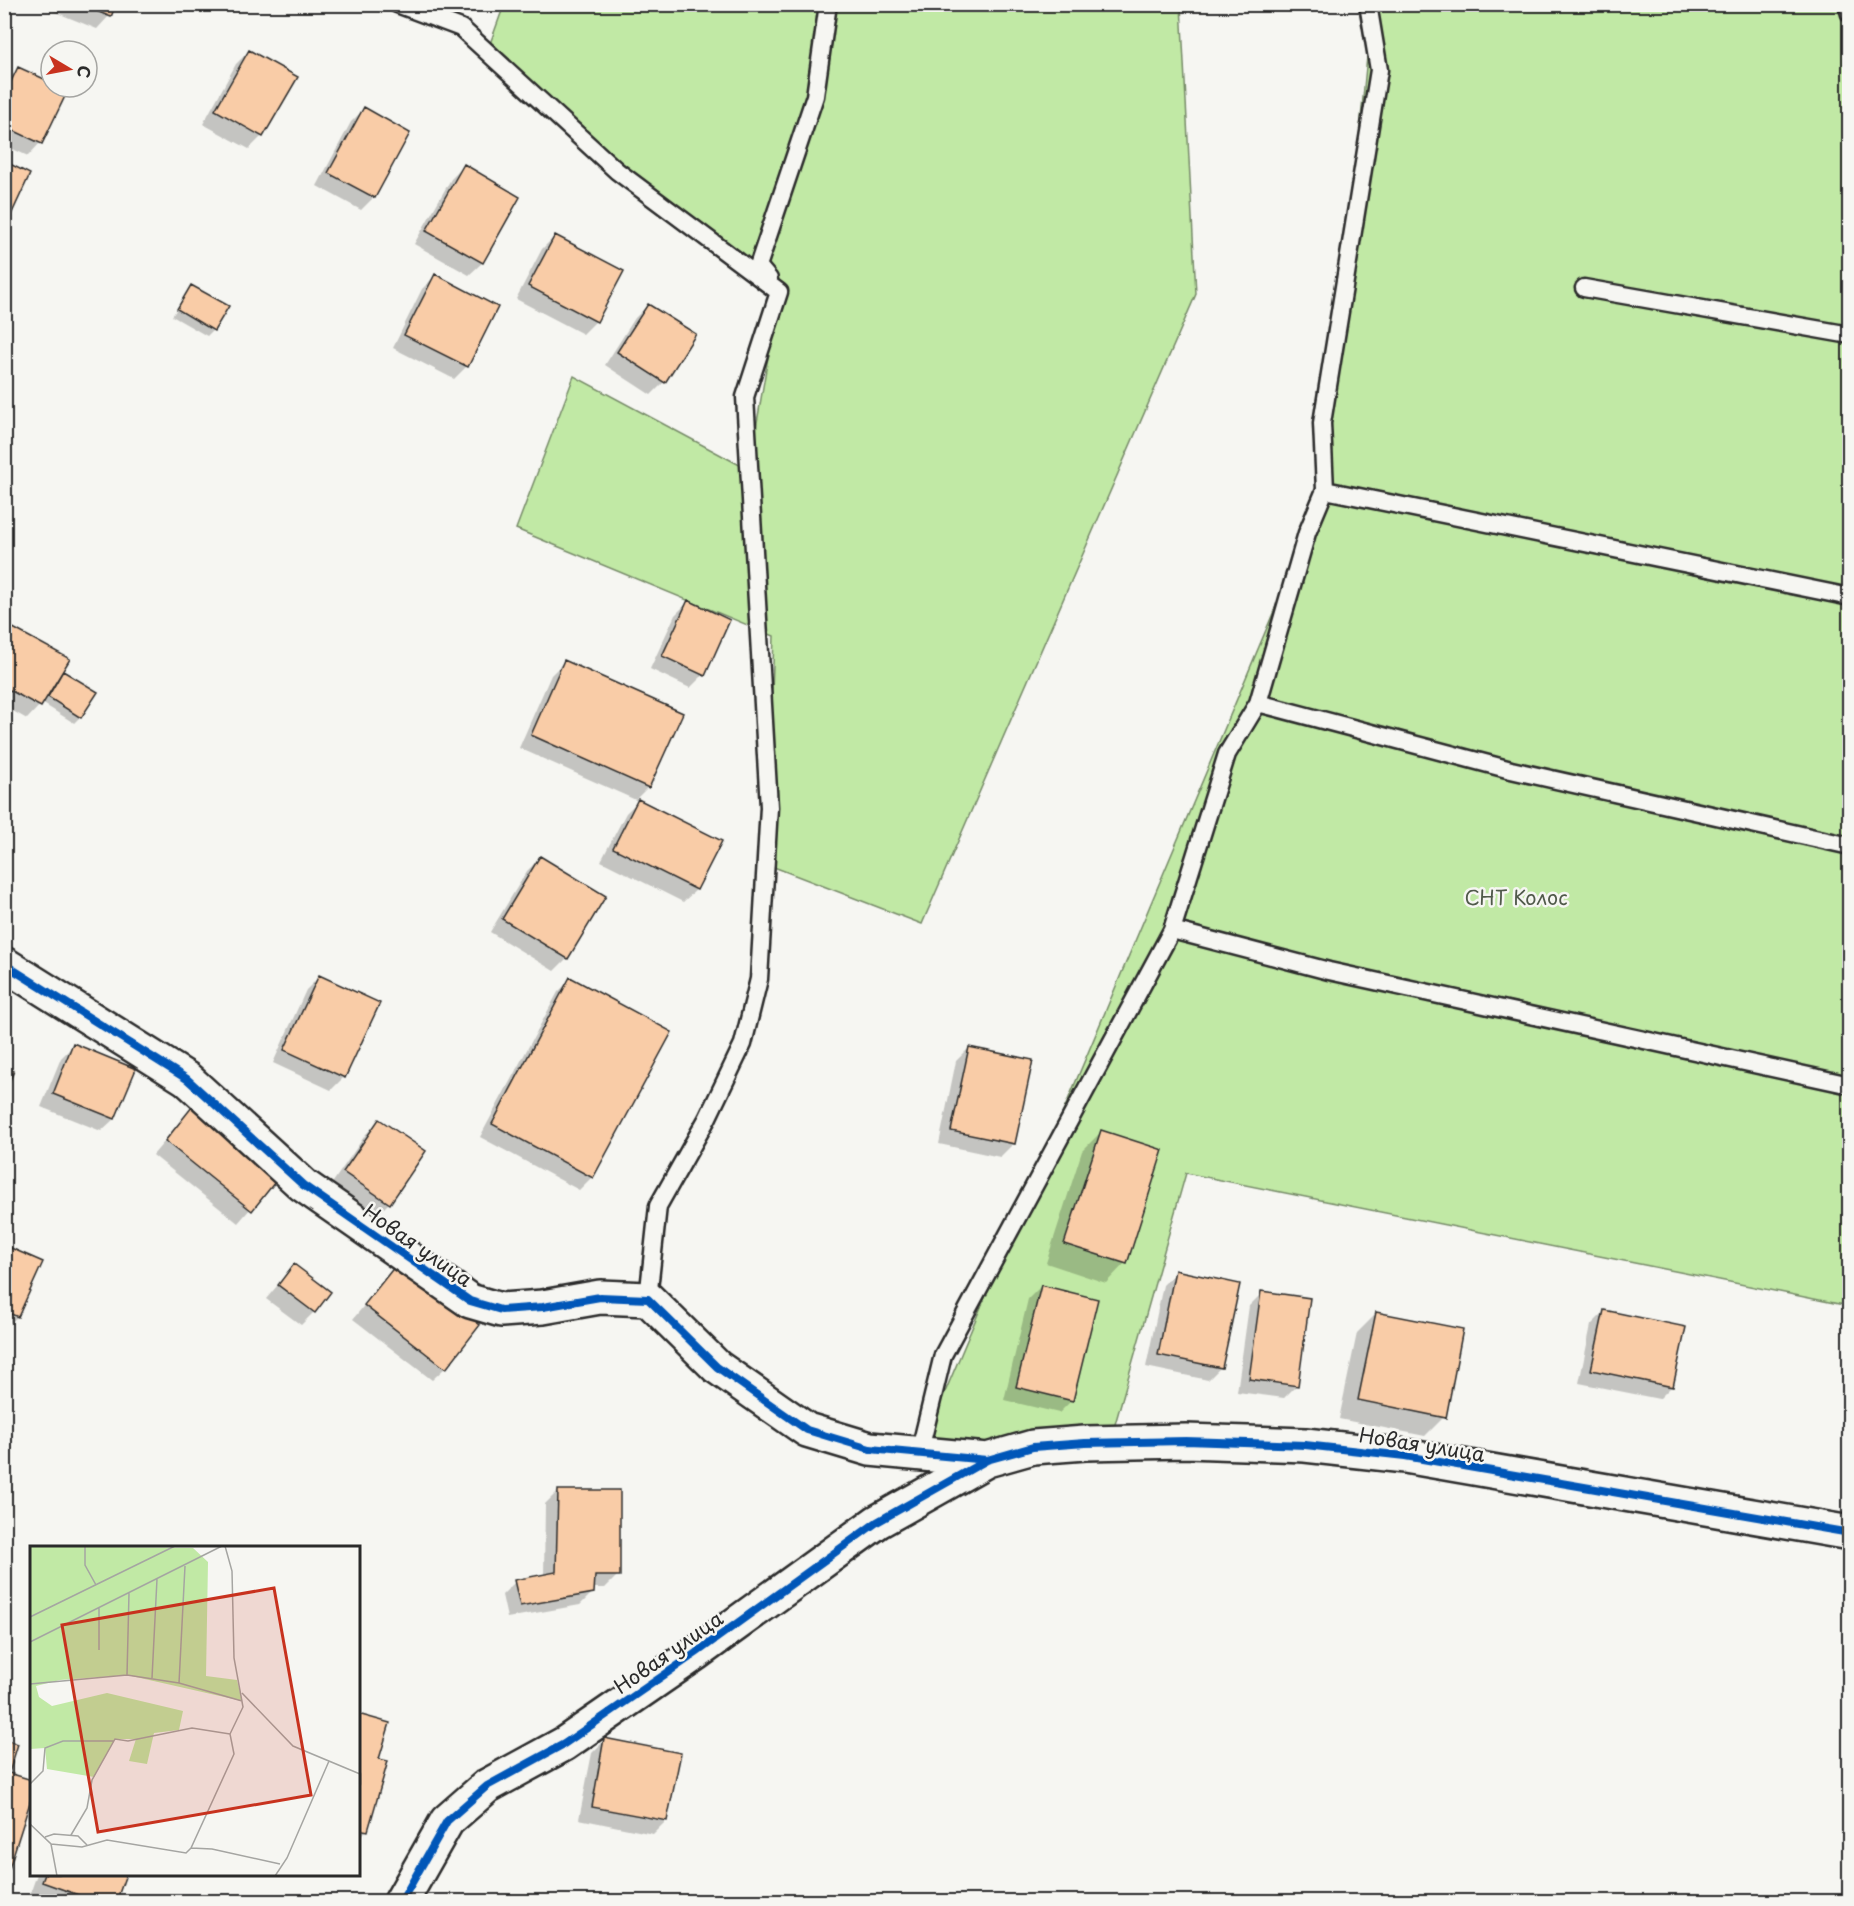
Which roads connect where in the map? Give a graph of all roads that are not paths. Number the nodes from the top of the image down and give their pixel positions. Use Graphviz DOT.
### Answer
graph roads {
  1 [pos="397,4"];
  2 [pos="828,4"];
  3 [pos="1368,4"];
  4 [pos="1847,4"];
  5 [pos="1850,14"];
  6 [pos="1584,288"];
  7 [pos="779,292"];
  8 [pos="1850,335"];
  9 [pos="1326,490"];
  10 [pos="1850,597"];
  11 [pos="1258,703"];
  12 [pos="1850,846"];
  13 [pos="1172,930"];
  14 [pos="4,964"];
  15 [pos="1850,1085"];
  16 [pos="648,1299"];
  17 [pos="919,1454"];
  18 [pos="987,1460"];
  19 [pos="1850,1533"];
  20 [pos="401,1902"];
  1 -- 7 [label="lane"];
  2 -- 7 [label="lane"];
  3 -- 9 [label="lane"];
  4 -- 5 [label="lane"];
  6 -- 8 [label="lane"];
  7 -- 16 [label="lane"];
  9 -- 10 [label="lane"];
  9 -- 11 [label="lane"];
  11 -- 12 [label="lane"];
  11 -- 13 [label="lane"];
  13 -- 15 [label="lane"];
  13 -- 17 [label="lane"];
  14 -- 16 [label="street, Новая улица"];
  16 -- 17 [label="street, Новая улица"];
  17 -- 18 [label="street, Новая улица"];
  18 -- 19 [label="street, Новая улица"];
  18 -- 20 [label="street, Новая улица"];
}
